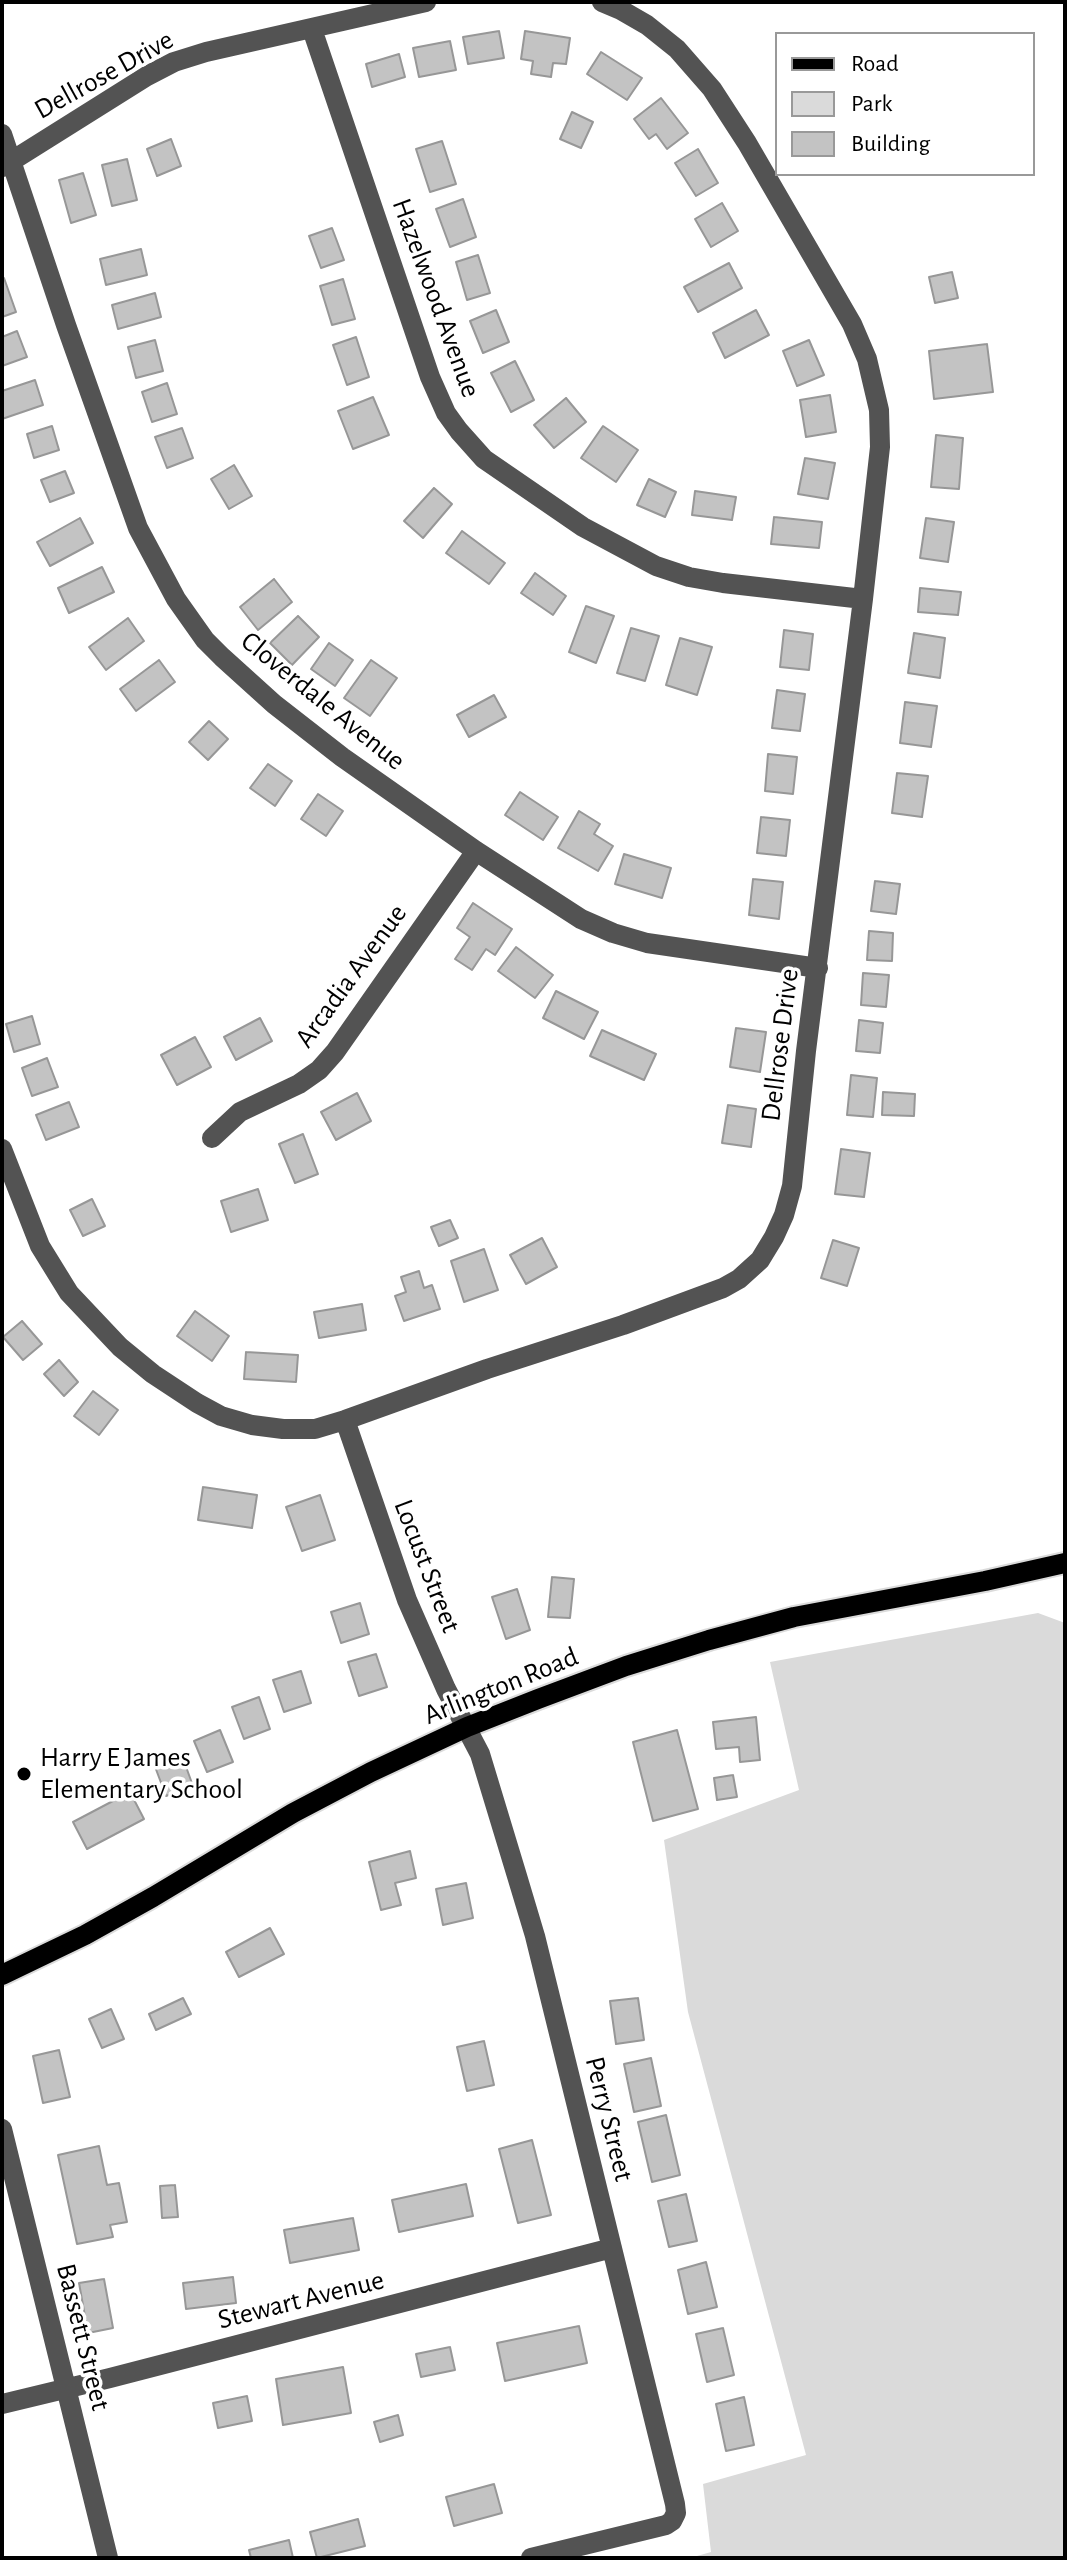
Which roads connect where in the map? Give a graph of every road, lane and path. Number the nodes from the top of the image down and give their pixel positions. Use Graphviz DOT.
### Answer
graph roads {
  1 [pos="426,2"];
  2 [pos="602,2"];
  3 [pos="312,29"];
  4 [pos="2,134"];
  5 [pos="7,164"];
  6 [pos="863,599"];
  7 [pos="476,851"];
  8 [pos="818,968"];
  9 [pos="212,1138"];
  10 [pos="2,1149"];
  11 [pos="345,1420"];
  12 [pos="1065,1563"];
  13 [pos="467,1727"];
  14 [pos="2,1975"];
  15 [pos="2,2129"];
  16 [pos="612,2248"];
  17 [pos="66,2388"];
  18 [pos="2,2404"];
  19 [pos="108,2558"];
  20 [pos="531,2558"];
  1 -- 3 [label="street, Dellrose Drive"];
  2 -- 6 [label="street, Dellrose Drive"];
  3 -- 5 [label="street, Dellrose Drive"];
  3 -- 6 [label="street, Hazelwood Avenue"];
  4 -- 5 [label="street, Cloverdale Avenue"];
  5 -- 7 [label="street, Cloverdale Avenue"];
  6 -- 8 [label="street, Dellrose Drive"];
  7 -- 8 [label="street, Cloverdale Avenue"];
  7 -- 9 [label="street, Arcadia Avenue"];
  8 -- 11 [label="street, Dellrose Drive"];
  10 -- 11 [label="street, Dellrose Drive"];
  11 -- 13 [label="street, Locust Street"];
  12 -- 13 [label="main road, Arlington Road"];
  13 -- 14 [label="main road, Arlington Road"];
  13 -- 16 [label="street, Perry Street"];
  15 -- 17 [label="street, Bassett Street"];
  16 -- 17 [label="street, Stewart Avenue"];
  16 -- 20 [label="street, Perry Street"];
  17 -- 18 [label="street, Stewart Avenue"];
  17 -- 19 [label="street, Bassett Street"];
}
